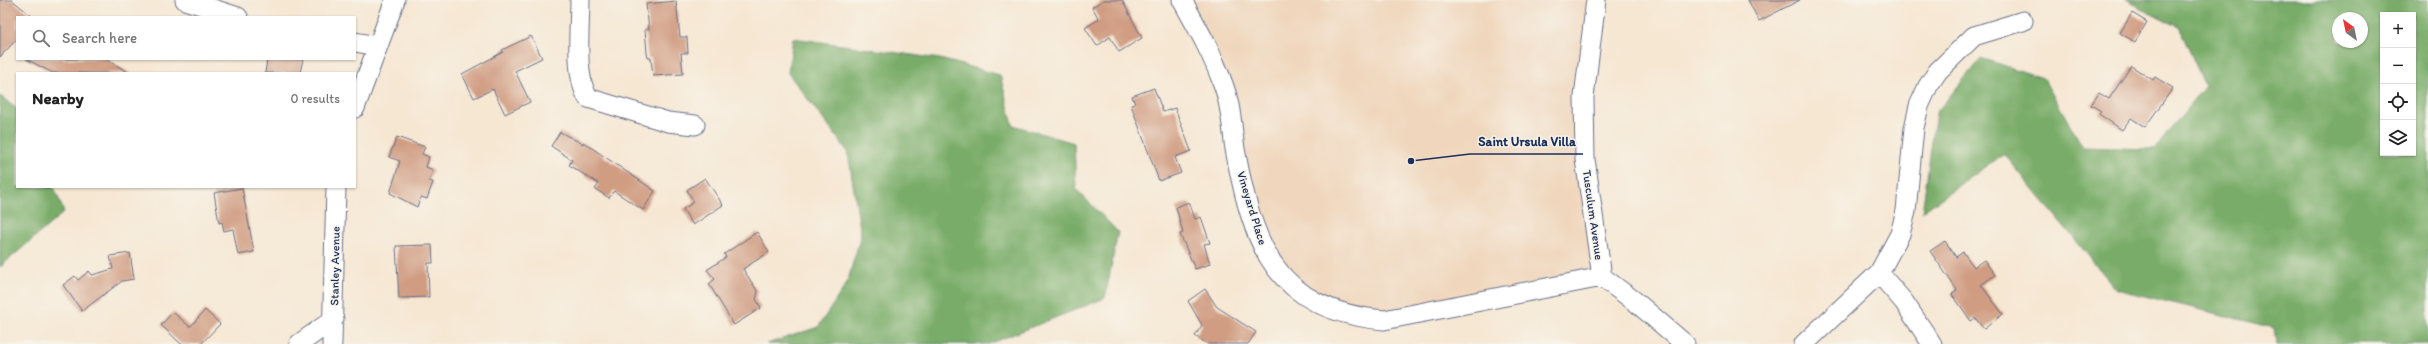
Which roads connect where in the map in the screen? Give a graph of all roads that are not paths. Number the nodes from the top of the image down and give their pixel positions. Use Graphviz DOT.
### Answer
graph roads {
  1 [pos="185,0"];
  2 [pos="394,0"];
  3 [pos="580,0"];
  4 [pos="1182,0"];
  5 [pos="1596,0"];
  6 [pos="235,16"];
  7 [pos="2023,21"];
  8 [pos="356,42"];
  9 [pos="377,46"];
  10 [pos="356,105"];
  11 [pos="695,125"];
  12 [pos="336,188"];
  13 [pos="1879,273"];
  14 [pos="1602,277"];
  15 [pos="334,319"];
  16 [pos="299,344"];
  17 [pos="332,344"];
  18 [pos="1685,344"];
  19 [pos="1804,344"];
  20 [pos="1932,344"];
  1 -- 6 [label="street"];
  2 -- 9 [label="street"];
  3 -- 11 [label="street"];
  4 -- 14 [label="street, Vineyard Place"];
  5 -- 14 [label="street, Tusculum Avenue"];
  7 -- 13 [label="street"];
  8 -- 9 [label="street"];
  9 -- 10 [label="street"];
  12 -- 15 [label="street, Stanley Avenue"];
  13 -- 19 [label="street"];
  13 -- 20 [label="street"];
  14 -- 18 [label="street, Tusculum Avenue"];
  15 -- 16 [label="street"];
  15 -- 17 [label="street, Stanley Avenue"];
}
